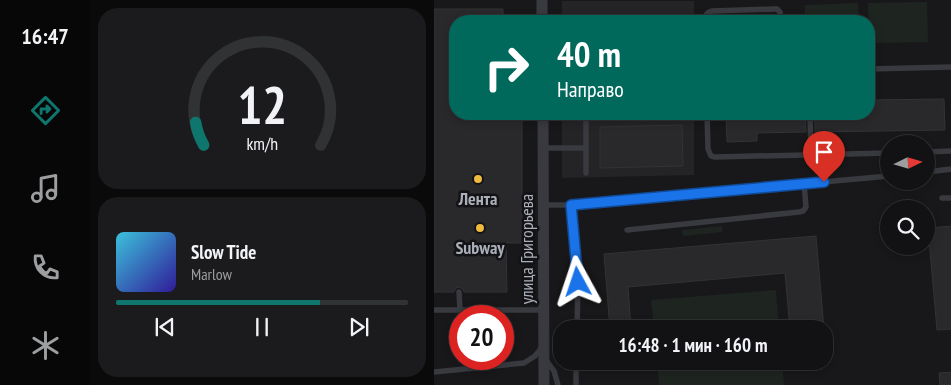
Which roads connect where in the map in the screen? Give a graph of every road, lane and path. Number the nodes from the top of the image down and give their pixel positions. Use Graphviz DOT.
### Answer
graph roads {
  1 [pos="542,0"];
  2 [pos="542,15"];
  3 [pos="706,15"];
  4 [pos="780,15"];
  5 [pos="951,68"];
  6 [pos="875,69"];
  7 [pos="543,120"];
  8 [pos="586,120"];
  9 [pos="707,120"];
  10 [pos="810,120"];
  11 [pos="543,148"];
  12 [pos="586,148"];
  13 [pos="951,151"];
  14 [pos="935,152"];
  15 [pos="880,153"];
  16 [pos="811,155"];
  17 [pos="951,170"];
  18 [pos="935,171"];
  19 [pos="586,173"];
  20 [pos="880,177"];
  21 [pos="804,183"];
  22 [pos="942,198"];
  23 [pos="951,198"];
  24 [pos="543,205"];
  25 [pos="571,205"];
  26 [pos="627,230"];
  27 [pos="460,292"];
  28 [pos="460,305"];
  29 [pos="434,310"];
  30 [pos="449,310"];
  31 [pos="514,310"];
  32 [pos="544,310"];
  33 [pos="577,320"];
  34 [pos="544,344"];
  35 [pos="544,357"];
  36 [pos="576,370"];
  37 [pos="434,372"];
  38 [pos="543,384"];
  39 [pos="558,385"];
  40 [pos="576,385"];
  1 -- 2 [label="street"];
  3 -- 4 [label="lane"];
  5 -- 6 [label="lane"];
  7 -- 11 [label="street, улица Григорьева"];
  8 -- 12 [label="lane"];
  9 -- 16 [label="lane"];
  10 -- 16 [label="lane"];
  11 -- 12 [label="lane"];
  11 -- 24 [label="street, улица Григорьева"];
  12 -- 19 [label="lane"];
  13 -- 14 [label="lane"];
  15 -- 16 [label="lane"];
  17 -- 18 [label="lane"];
  20 -- 21 [label="lane"];
  21 -- 25 [label="lane"];
  21 -- 26 [label="lane"];
  22 -- 23 [label="lane"];
  24 -- 25 [label="lane"];
  24 -- 32 [label="street, улица Григорьева"];
  25 -- 33 [label="lane"];
  27 -- 28 [label="lane"];
  29 -- 30 [label="lane"];
  31 -- 32 [label="lane"];
  32 -- 34 [label="street, улица Григорьева"];
  34 -- 35 [label="street, улица Григорьева"];
  34 -- 37 [label="lane"];
  35 -- 38 [label="street, улица Григорьева"];
  35 -- 39 [label="lane"];
  36 -- 40 [label="lane"];
}
